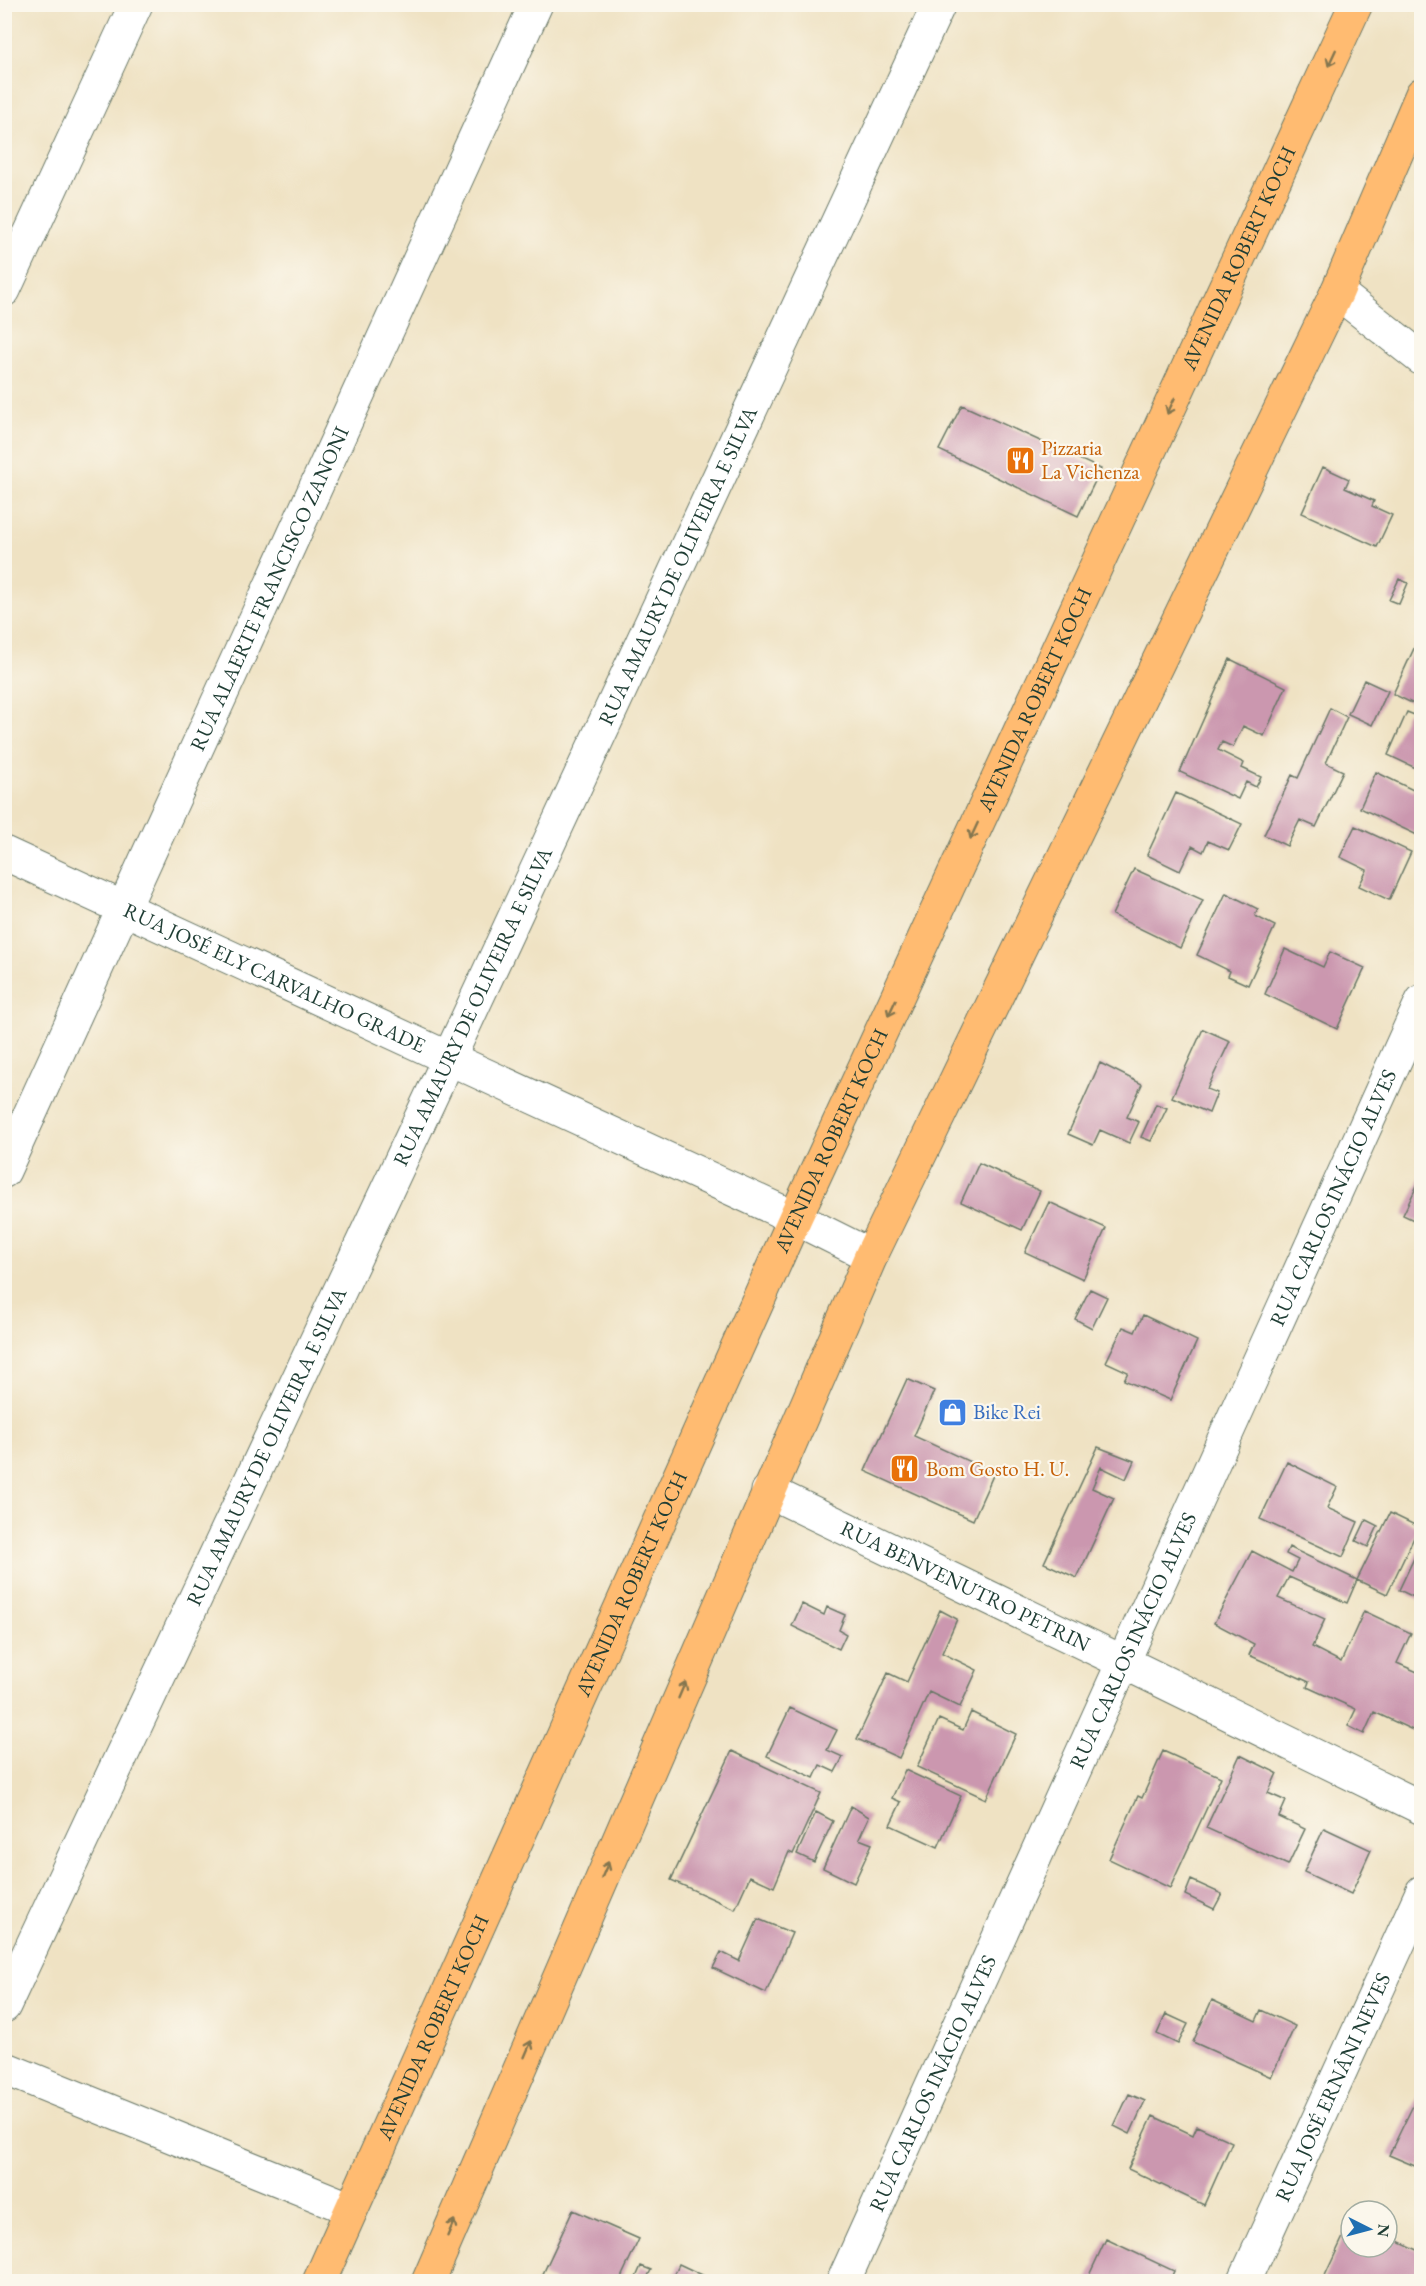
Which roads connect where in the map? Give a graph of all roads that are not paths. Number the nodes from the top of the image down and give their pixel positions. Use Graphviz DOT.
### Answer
graph roads {
  1 [pos="136,4"];
  2 [pos="536,4"];
  3 [pos="939,4"];
  4 [pos="1356,4"];
  5 [pos="1422,94"];
  6 [pos="4,290"];
  7 [pos="1337,292"];
  8 [pos="1422,359"];
  9 [pos="4,853"];
  10 [pos="124,909"];
  11 [pos="1422,1001"];
  12 [pos="449,1058"];
  13 [pos="4,1171"];
  14 [pos="795,1218"];
  15 [pos="871,1256"];
  16 [pos="768,1491"];
  17 [pos="1123,1662"];
  18 [pos="1422,1808"];
  19 [pos="1422,1892"];
  20 [pos="4,2006"];
  21 [pos="4,2068"];
  22 [pos="351,2209"];
  23 [pos="319,2282"];
  24 [pos="428,2282"];
  25 [pos="843,2282"];
  26 [pos="1244,2282"];
  1 -- 6 [label="street"];
  2 -- 10 [label="street, RUA ALAERTE FRANCISCO ZANONI"];
  3 -- 12 [label="street, RUA AMAURY DE OLIVEIRA E SILVA"];
  4 -- 14 [label="main road, AVENIDA ROBERT KOCH, one-way"];
  5 -- 7 [label="main road"];
  7 -- 8 [label="street"];
  7 -- 15 [label="main road"];
  9 -- 10 [label="street, RUA JOSÉ ELY CARVALHO GRADE"];
  10 -- 12 [label="street, RUA JOSÉ ELY CARVALHO GRADE"];
  10 -- 13 [label="street, RUA ALAERTE FRANCISCO ZANONI"];
  11 -- 17 [label="street, RUA CARLOS INÁCIO ALVES"];
  12 -- 14 [label="street, RUA JOSÉ ELY CARVALHO GRADE"];
  12 -- 20 [label="street, RUA AMAURY DE OLIVEIRA E SILVA"];
  14 -- 15 [label="street, RUA JOSÉ ELY CARVALHO GRADE"];
  14 -- 22 [label="main road, AVENIDA ROBERT KOCH"];
  15 -- 16 [label="main road"];
  16 -- 17 [label="street, RUA BENVENUTRO PETRIN"];
  24 -- 16 [label="main road, one-way"];
  17 -- 18 [label="street, RUA BENVENUTRO PETRIN"];
  17 -- 25 [label="street, RUA CARLOS INÁCIO ALVES"];
  19 -- 26 [label="street, RUA JOSÉ ERNÂNI NEVES"];
  21 -- 22 [label="street"];
  22 -- 23 [label="main road, AVENIDA ROBERT KOCH"];
}
